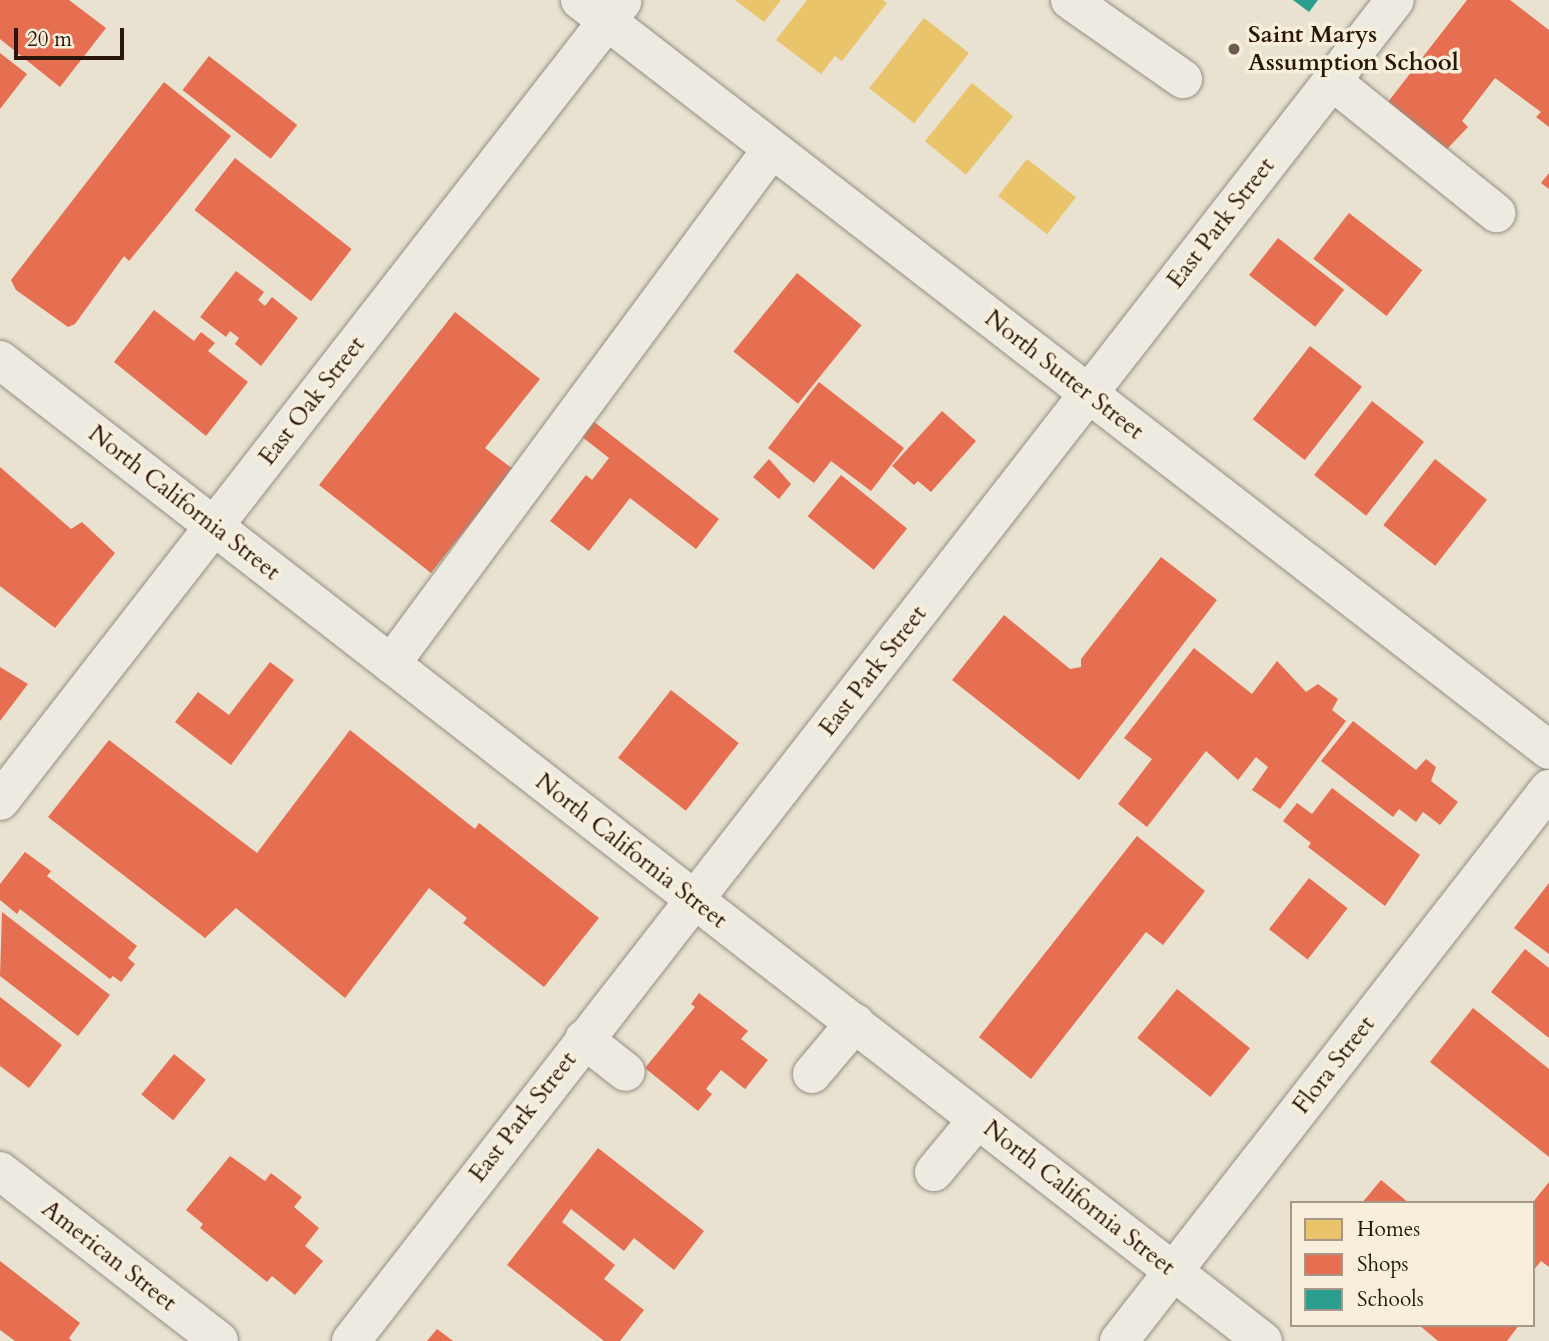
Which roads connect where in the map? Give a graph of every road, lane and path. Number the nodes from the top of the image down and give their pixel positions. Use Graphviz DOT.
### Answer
graph roads {
  1 [pos="1070,0"];
  2 [pos="1395,0"];
  3 [pos="603,7"];
  4 [pos="1183,79"];
  5 [pos="1332,81"];
  6 [pos="771,150"];
  7 [pos="1496,213"];
  8 [pos="0,360"];
  9 [pos="1089,394"];
  10 [pos="215,527"];
  11 [pos="391,664"];
  12 [pos="1549,750"];
  13 [pos="1549,789"];
  14 [pos="0,801"];
  15 [pos="694,899"];
  16 [pos="855,1023"];
  17 [pos="584,1039"];
  18 [pos="626,1072"];
  19 [pos="812,1074"];
  20 [pos="977,1119"];
  21 [pos="0,1171"];
  22 [pos="934,1172"];
  23 [pos="1173,1271"];
  24 [pos="219,1341"];
  25 [pos="351,1341"];
  26 [pos="1118,1341"];
  27 [pos="1263,1341"];
  1 -- 4 [label="street"];
  2 -- 5 [label="street, East Park Street"];
  3 -- 6 [label="street, North Sutter Street"];
  3 -- 10 [label="street, East Oak Street"];
  5 -- 7 [label="street"];
  5 -- 9 [label="street, East Park Street"];
  6 -- 9 [label="street, North Sutter Street"];
  6 -- 11 [label="street"];
  8 -- 10 [label="street, North California Street"];
  9 -- 12 [label="street, North Sutter Street"];
  9 -- 15 [label="street, East Park Street"];
  10 -- 11 [label="street, North California Street"];
  10 -- 14 [label="street, East Oak Street"];
  11 -- 15 [label="street, North California Street"];
  13 -- 23 [label="street, Flora Street"];
  15 -- 16 [label="street, North California Street"];
  15 -- 17 [label="street, East Park Street"];
  16 -- 19 [label="street"];
  16 -- 20 [label="street, North California Street"];
  17 -- 18 [label="street"];
  17 -- 25 [label="street, East Park Street"];
  20 -- 22 [label="street"];
  20 -- 23 [label="street, North California Street"];
  21 -- 24 [label="street, American Street"];
  23 -- 26 [label="street, Flora Street"];
  23 -- 27 [label="street, North California Street"];
}
